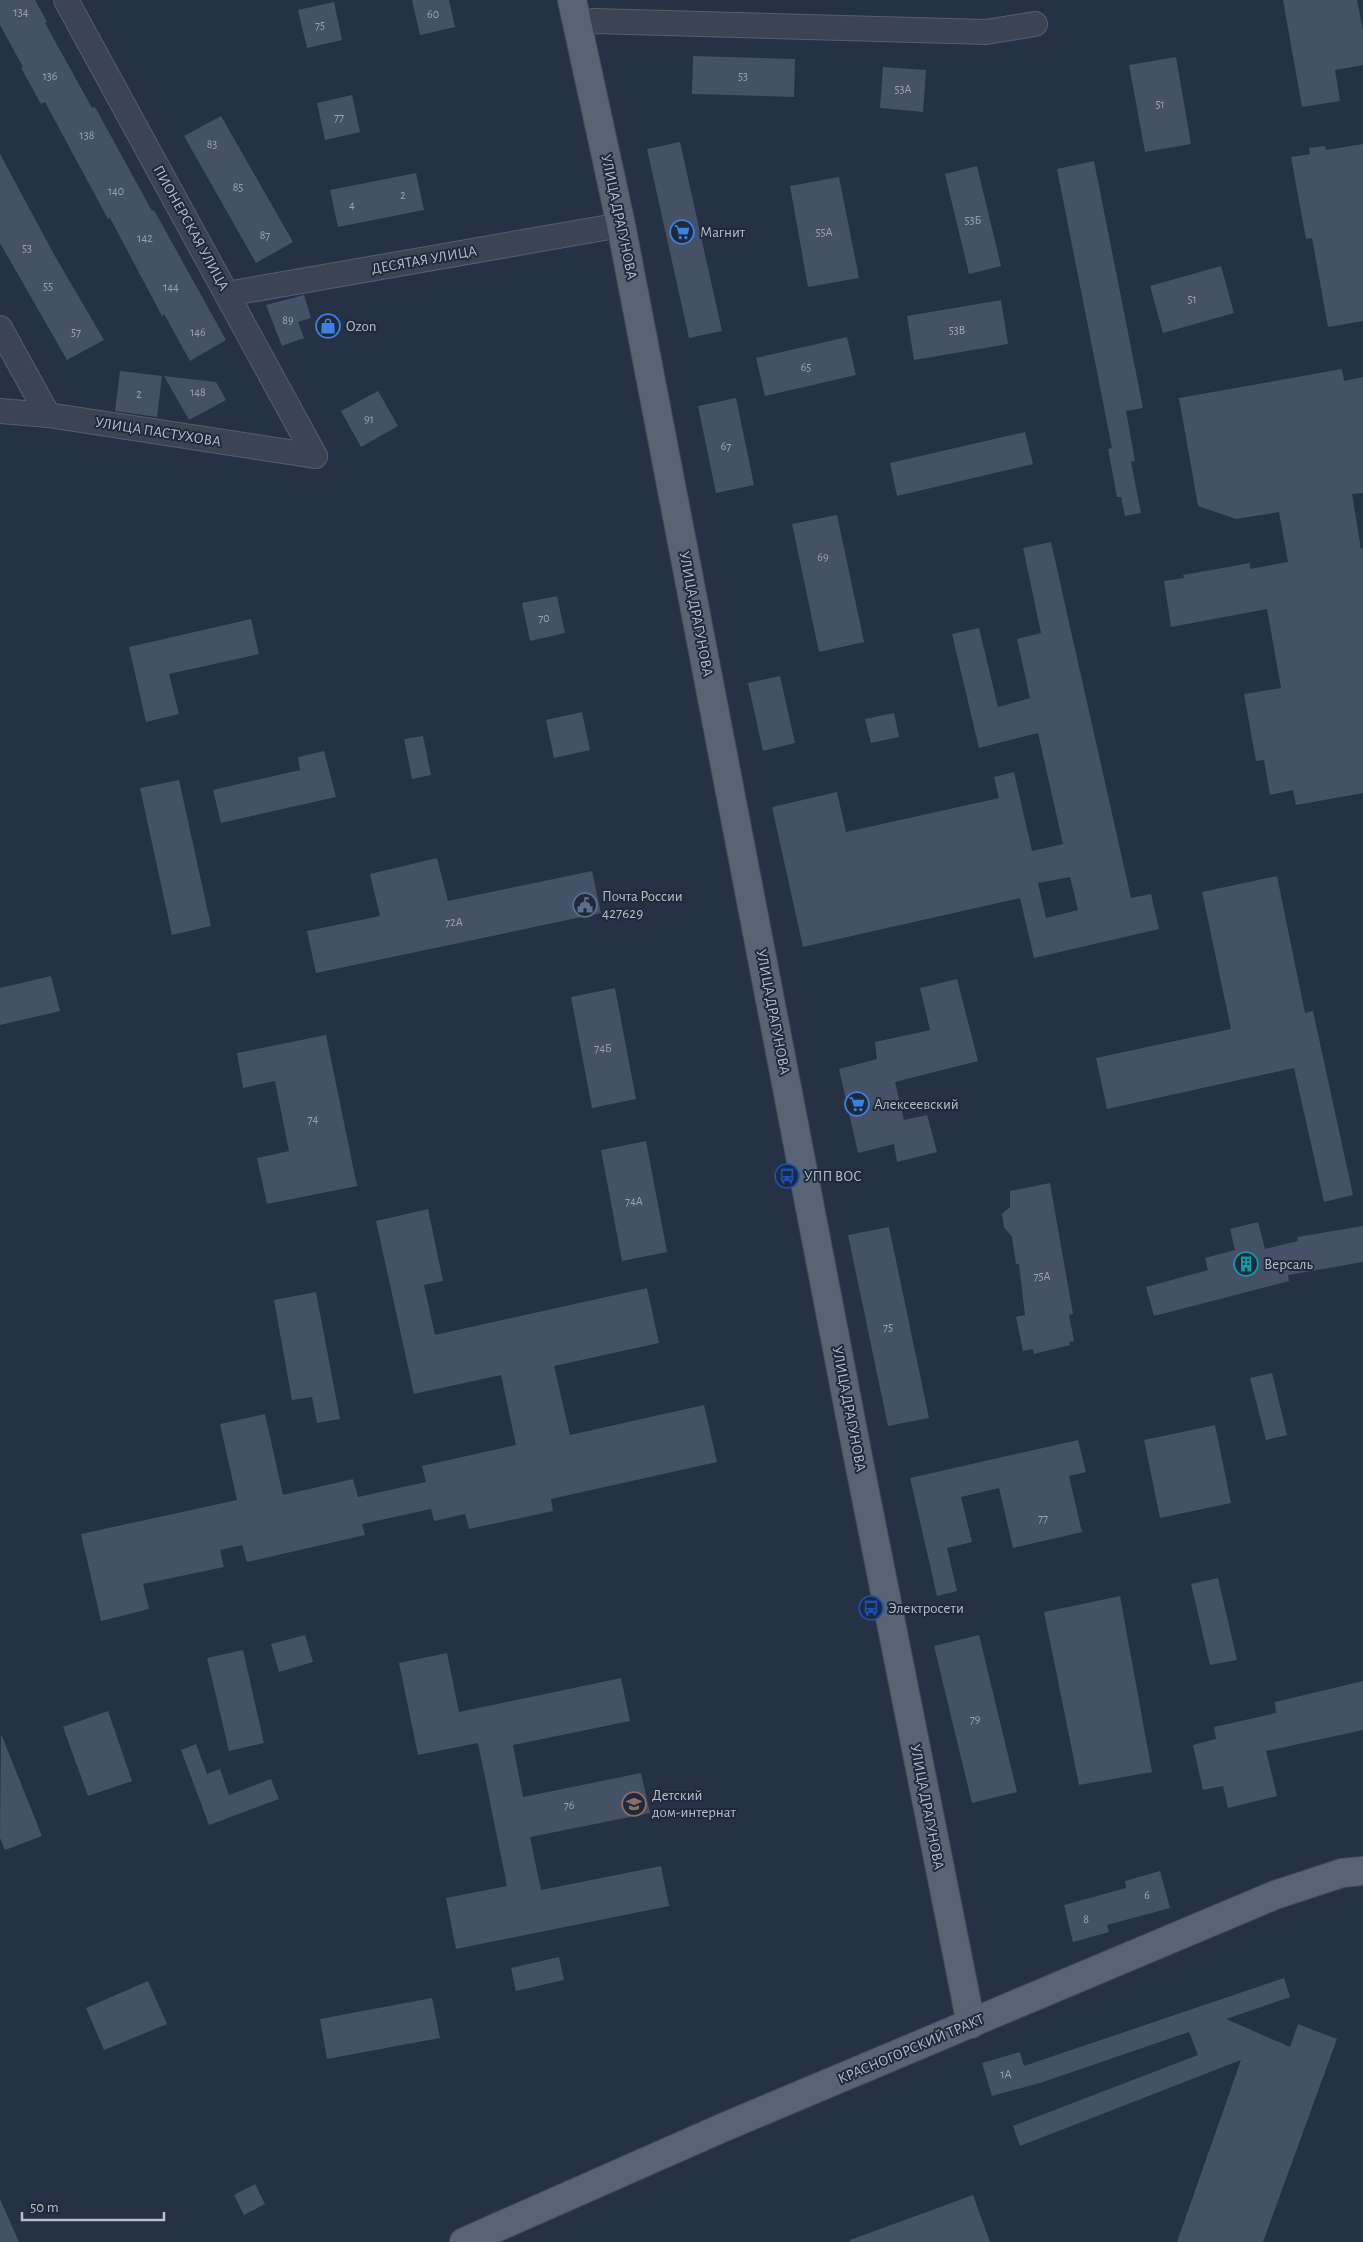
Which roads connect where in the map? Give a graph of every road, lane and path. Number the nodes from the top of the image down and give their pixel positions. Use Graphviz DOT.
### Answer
graph roads {
  1 [pos="66,0"];
  2 [pos="575,12"];
  3 [pos="1035,24"];
  4 [pos="621,225"];
  5 [pos="227,294"];
  6 [pos="0,328"];
  7 [pos="0,411"];
  8 [pos="48,416"];
  9 [pos="315,456"];
  10 [pos="1363,1871"];
  11 [pos="971,2024"];
  12 [pos="464,2242"];
  1 -- 5 [label="street, ПИОНЕРСКАЯ УЛИЦА"];
  2 -- 3 [label="street"];
  2 -- 4 [label="main road, УЛИЦА ДРАГУНОВА"];
  4 -- 5 [label="street, ДЕСЯТАЯ УЛИЦА"];
  4 -- 11 [label="main road, УЛИЦА ДРАГУНОВА"];
  5 -- 9 [label="street, ПИОНЕРСКАЯ УЛИЦА"];
  6 -- 8 [label="street"];
  7 -- 8 [label="street, УЛИЦА ПАСТУХОВА"];
  8 -- 9 [label="street, УЛИЦА ПАСТУХОВА"];
  10 -- 11 [label="main road, КРАСНОГОРСКИЙ ТРАКТ"];
  11 -- 12 [label="main road, КРАСНОГОРСКИЙ ТРАКТ"];
}
